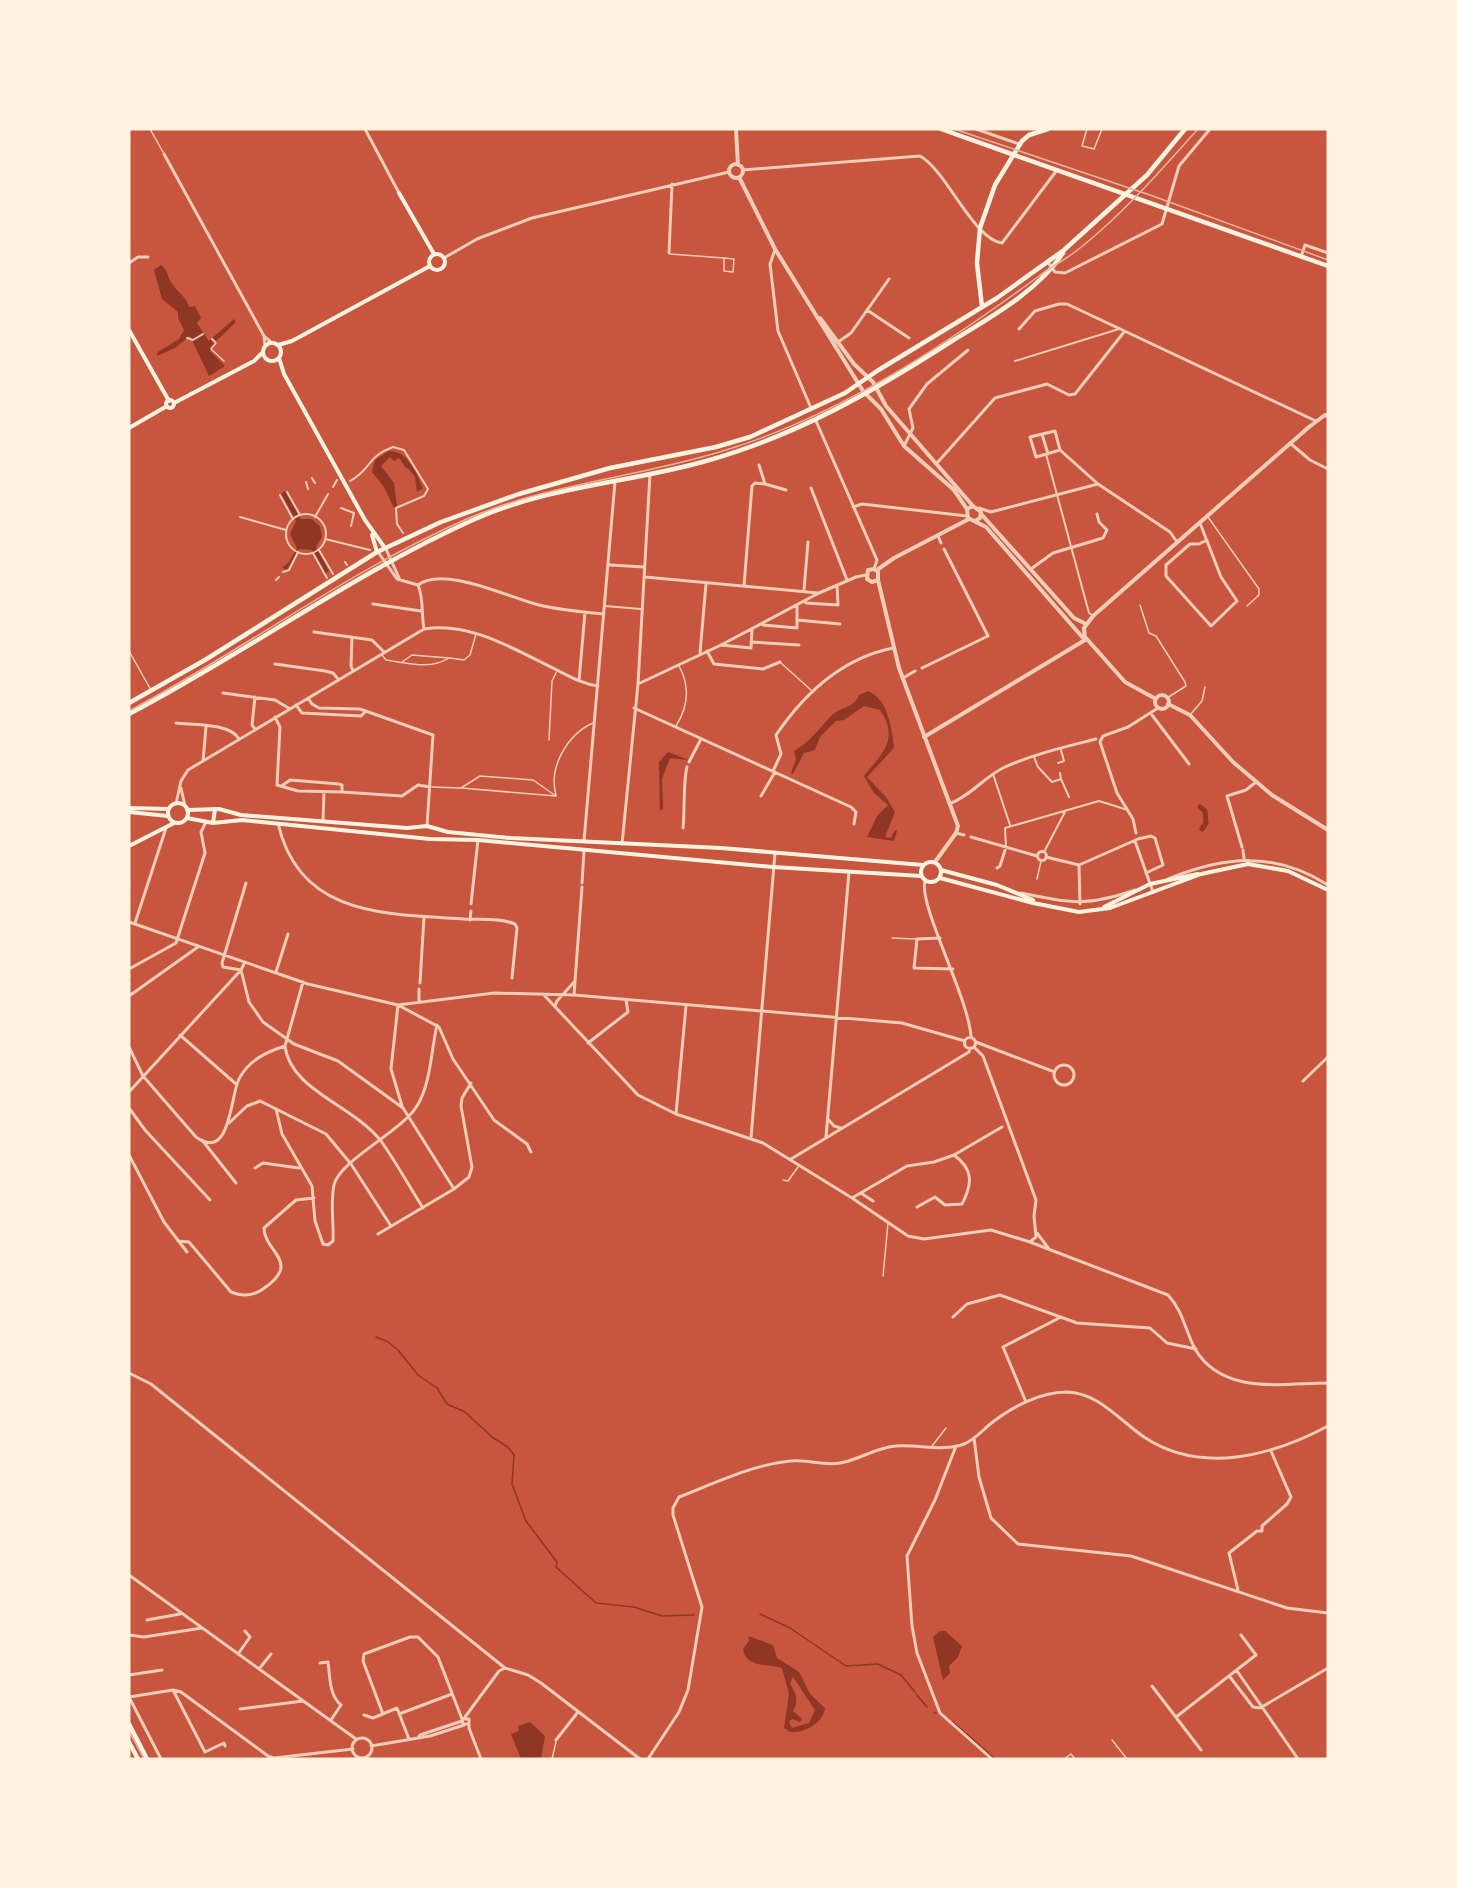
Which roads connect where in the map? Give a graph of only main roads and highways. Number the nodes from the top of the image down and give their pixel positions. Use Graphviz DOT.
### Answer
graph roads {
  1 [pos="941,129"];
  2 [pos="1048,129"];
  3 [pos="1185,129"];
  4 [pos="1040,130"];
  5 [pos="1015,156"];
  6 [pos="399,193"];
  7 [pos="1064,250"];
  8 [pos="434,254"];
  9 [pos="430,266"];
  10 [pos="1328,266"];
  11 [pos="980,286"];
  12 [pos="990,302"];
  13 [pos="982,307"];
  14 [pos="129,330"];
  15 [pos="292,341"];
  16 [pos="278,345"];
  17 [pos="263,352"];
  18 [pos="281,352"];
  19 [pos="279,358"];
  20 [pos="266,359"];
  21 [pos="254,361"];
  22 [pos="272,361"];
  23 [pos="284,374"];
  24 [pos="171,402"];
  25 [pos="129,428"];
  26 [pos="649,459"];
  27 [pos="617,466"];
  28 [pos="650,474"];
  29 [pos="616,480"];
  30 [pos="371,531"];
  31 [pos="385,548"];
  32 [pos="377,552"];
  33 [pos="129,704"];
  34 [pos="129,714"];
  35 [pos="186,808"];
  36 [pos="169,809"];
  37 [pos="215,809"];
  38 [pos="129,810"];
  39 [pos="168,816"];
  40 [pos="187,818"];
  41 [pos="174,823"];
  42 [pos="213,823"];
  43 [pos="418,828"];
  44 [pos="436,829"];
  45 [pos="417,837"];
  46 [pos="435,838"];
  47 [pos="584,841"];
  48 [pos="622,844"];
  49 [pos="129,846"];
  50 [pos="584,851"];
  51 [pos="621,853"];
  52 [pos="923,865"];
  53 [pos="941,870"];
  54 [pos="1202,874"];
  55 [pos="921,876"];
  56 [pos="940,878"];
  57 [pos="1328,890"];
  58 [pos="1045,905"];
  59 [pos="1098,910"];
  60 [pos="129,1724"];
  61 [pos="129,1742"];
  62 [pos="138,1759"];
  63 [pos="147,1759"];
  1 -- 5 [label="main road"];
  2 -- 4 [label="main road"];
  3 -- 7 [label="main road"];
  4 -- 5 [label="main road"];
  5 -- 10 [label="main road"];
  5 -- 11 [label="main road"];
  6 -- 8 [label="main road"];
  7 -- 12 [label="main road"];
  7 -- 28 [label="main road"];
  8 -- 9 [label="main road"];
  8 -- 9 [label="main road"];
  9 -- 15 [label="main road"];
  11 -- 12 [label="main road"];
  11 -- 13 [label="main road"];
  12 -- 13 [label="main road"];
  13 -- 26 [label="main road"];
  14 -- 24 [label="main road"];
  15 -- 16 [label="main road"];
  15 -- 18 [label="main road"];
  16 -- 17 [label="main road"];
  16 -- 18 [label="main road"];
  17 -- 20 [label="main road"];
  17 -- 21 [label="main road"];
  18 -- 19 [label="main road"];
  19 -- 22 [label="main road"];
  19 -- 23 [label="main road"];
  20 -- 21 [label="main road"];
  20 -- 22 [label="main road"];
  21 -- 24 [label="main road"];
  22 -- 23 [label="main road"];
  23 -- 30 [label="main road"];
  24 -- 25 [label="main road"];
  26 -- 27 [label="main road"];
  26 -- 28 [label="main road"];
  27 -- 29 [label="main road"];
  27 -- 31 [label="main road"];
  28 -- 29 [label="main road"];
  29 -- 34 [label="main road"];
  30 -- 31 [label="main road"];
  30 -- 32 [label="main road"];
  31 -- 32 [label="main road"];
  32 -- 33 [label="main road"];
  35 -- 36 [label="main road"];
  35 -- 37 [label="main road"];
  35 -- 40 [label="main road"];
  36 -- 38 [label="main road"];
  36 -- 39 [label="main road"];
  37 -- 42 [label="main road"];
  37 -- 43 [label="main road"];
  38 -- 39 [label="main road"];
  39 -- 41 [label="main road"];
  40 -- 41 [label="main road"];
  40 -- 42 [label="main road"];
  41 -- 49 [label="main road"];
  42 -- 45 [label="main road"];
  43 -- 44 [label="main road"];
  43 -- 45 [label="main road"];
  44 -- 46 [label="main road"];
  44 -- 47 [label="main road"];
  45 -- 46 [label="main road"];
  46 -- 50 [label="main road"];
  47 -- 48 [label="main road"];
  47 -- 50 [label="main road"];
  48 -- 51 [label="main road"];
  48 -- 52 [label="main road"];
  50 -- 51 [label="main road"];
  51 -- 55 [label="main road"];
  52 -- 53 [label="main road"];
  52 -- 55 [label="main road"];
  53 -- 56 [label="main road"];
  53 -- 58 [label="main road"];
  54 -- 57 [label="main road"];
  54 -- 59 [label="main road"];
  54 -- 59 [label="main road"];
  55 -- 56 [label="main road"];
  56 -- 58 [label="main road"];
  58 -- 59 [label="main road"];
  60 -- 63 [label="main road"];
  61 -- 62 [label="main road"];
}
